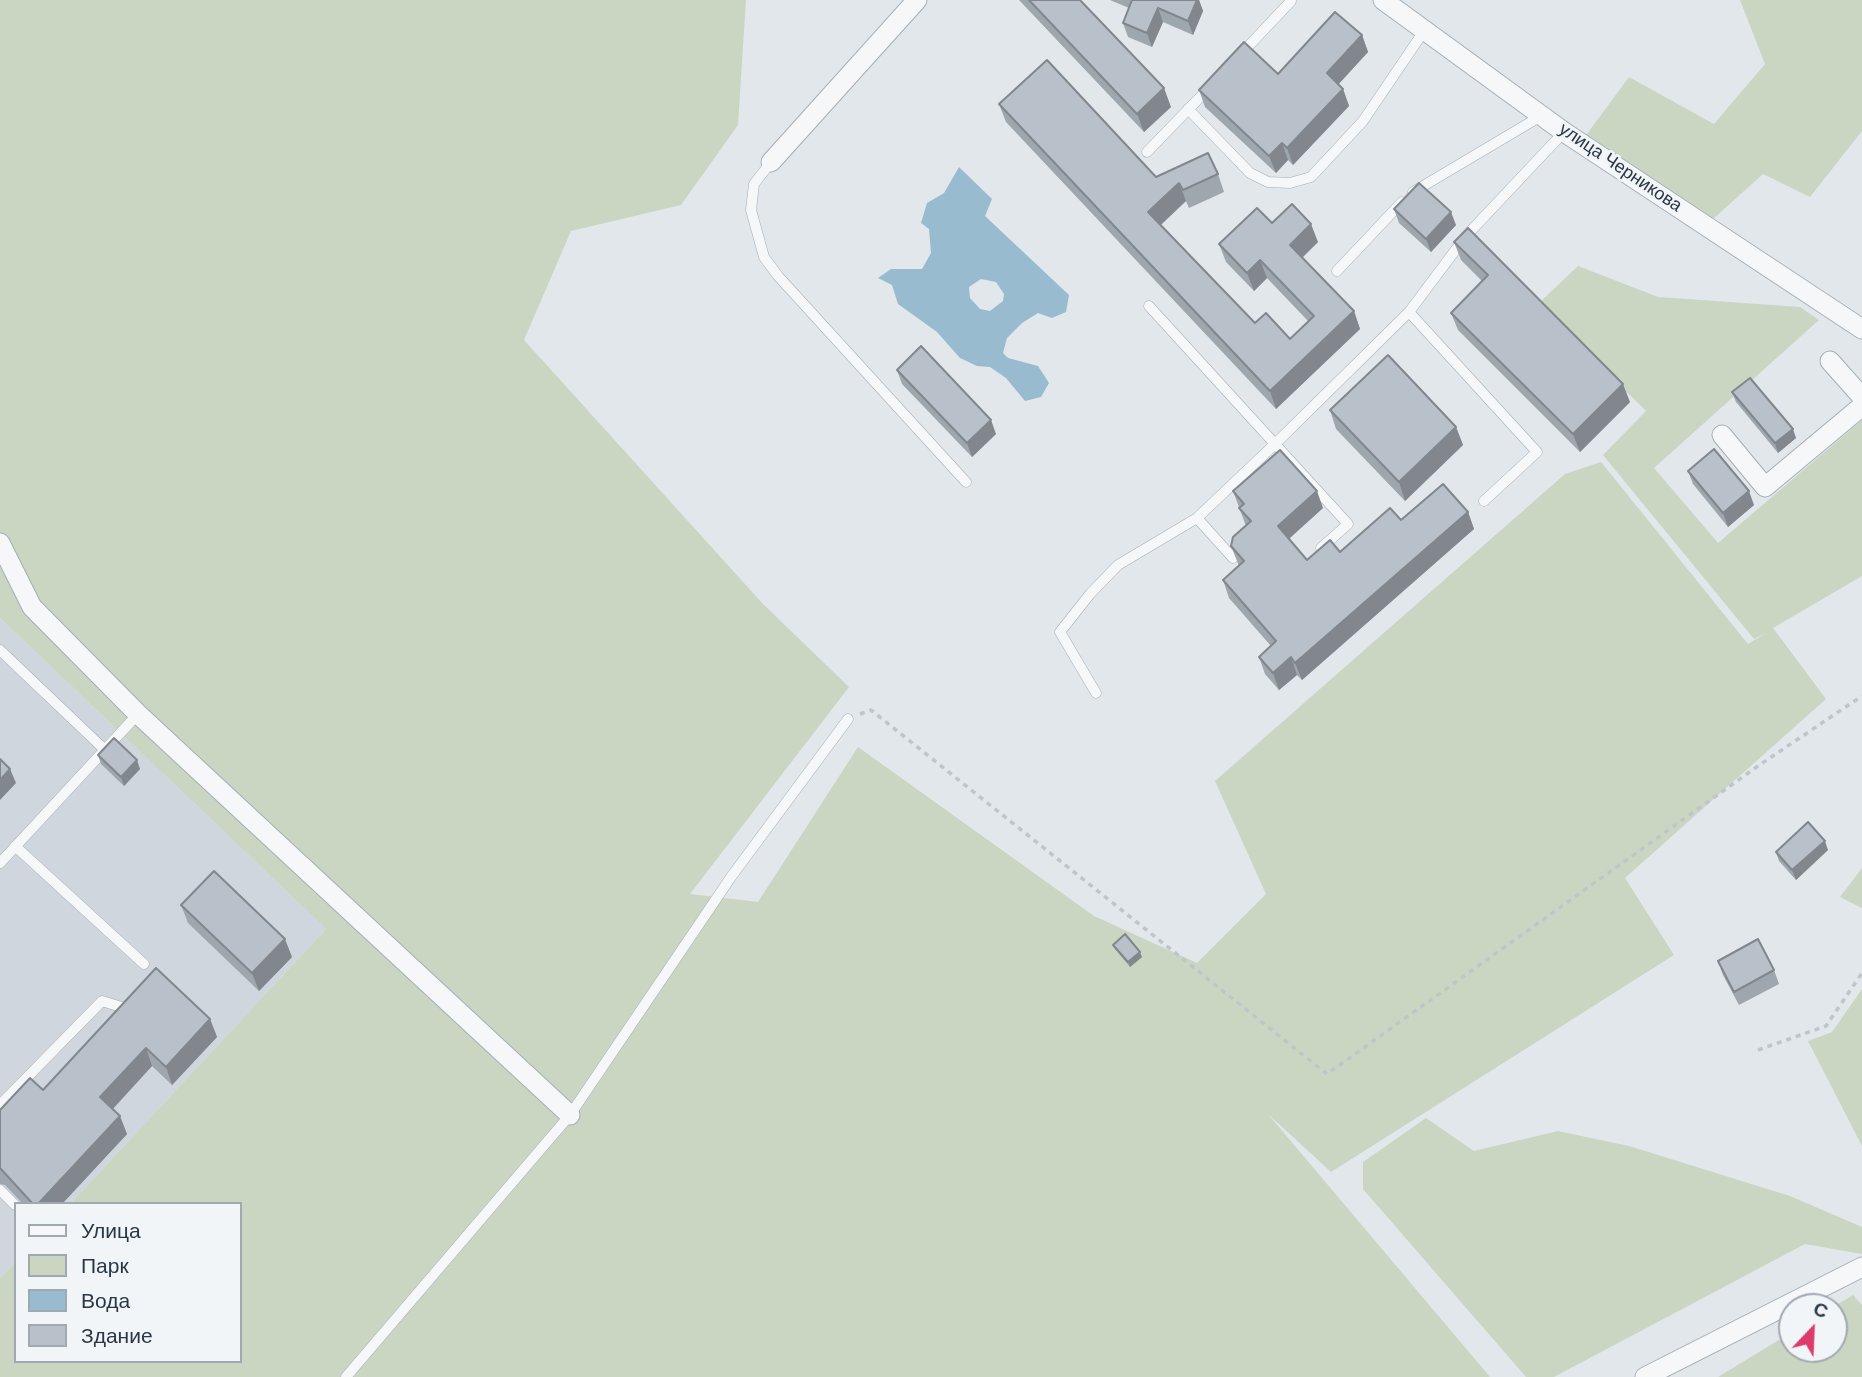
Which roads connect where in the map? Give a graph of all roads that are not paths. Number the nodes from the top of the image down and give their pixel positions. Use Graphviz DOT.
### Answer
graph roads {
  1 [pos="917,0"];
  2 [pos="1382,0"];
  3 [pos="1291,1"];
  4 [pos="1424,31"];
  5 [pos="1235,60"];
  6 [pos="1216,80"];
  7 [pos="1188,109"];
  8 [pos="1542,116"];
  9 [pos="1563,132"];
  10 [pos="1147,152"];
  11 [pos="771,162"];
  12 [pos="1337,271"];
  13 [pos="1149,306"];
  14 [pos="1409,312"];
  15 [pos="1862,330"];
  16 [pos="1830,361"];
  17 [pos="1862,397"];
  18 [pos="1862,405"];
  19 [pos="1722,435"];
  20 [pos="1276,443"];
  21 [pos="966,482"];
  22 [pos="1483,501"];
  23 [pos="1197,518"];
  24 [pos="0,543"];
  25 [pos="1317,552"];
  26 [pos="1233,558"];
  27 [pos="0,650"];
  28 [pos="1096,693"];
  29 [pos="138,714"];
  30 [pos="848,719"];
  31 [pos="105,750"];
  32 [pos="16,846"];
  33 [pos="0,863"];
  34 [pos="144,964"];
  35 [pos="131,1010"];
  36 [pos="0,1105"];
  37 [pos="570,1115"];
  38 [pos="0,1190"];
  39 [pos="14,1204"];
  40 [pos="1862,1267"];
  41 [pos="346,1377"];
  42 [pos="1645,1377"];
  1 -- 11 [label="street"];
  2 -- 4 [label="street, улица Черникова"];
  3 -- 5 [label="lane"];
  4 -- 7 [label="lane"];
  4 -- 8 [label="street, улица Черникова"];
  6 -- 7 [label="lane"];
  7 -- 10 [label="lane"];
  8 -- 9 [label="street, улица Черникова"];
  8 -- 12 [label="lane"];
  9 -- 14 [label="lane"];
  9 -- 15 [label="street, улица Черникова"];
  11 -- 21 [label="lane"];
  13 -- 20 [label="lane"];
  14 -- 20 [label="lane"];
  14 -- 22 [label="lane"];
  16 -- 17 [label="street"];
  18 -- 19 [label="street"];
  20 -- 23 [label="lane"];
  20 -- 25 [label="lane"];
  23 -- 26 [label="lane"];
  23 -- 28 [label="lane"];
  24 -- 29 [label="street"];
  27 -- 31 [label="lane"];
  29 -- 31 [label="lane"];
  29 -- 37 [label="street"];
  30 -- 37 [label="lane"];
  31 -- 32 [label="lane"];
  32 -- 33 [label="lane"];
  32 -- 34 [label="lane"];
  35 -- 36 [label="lane"];
  37 -- 41 [label="lane"];
  38 -- 39 [label="lane"];
  40 -- 42 [label="street"];
}
